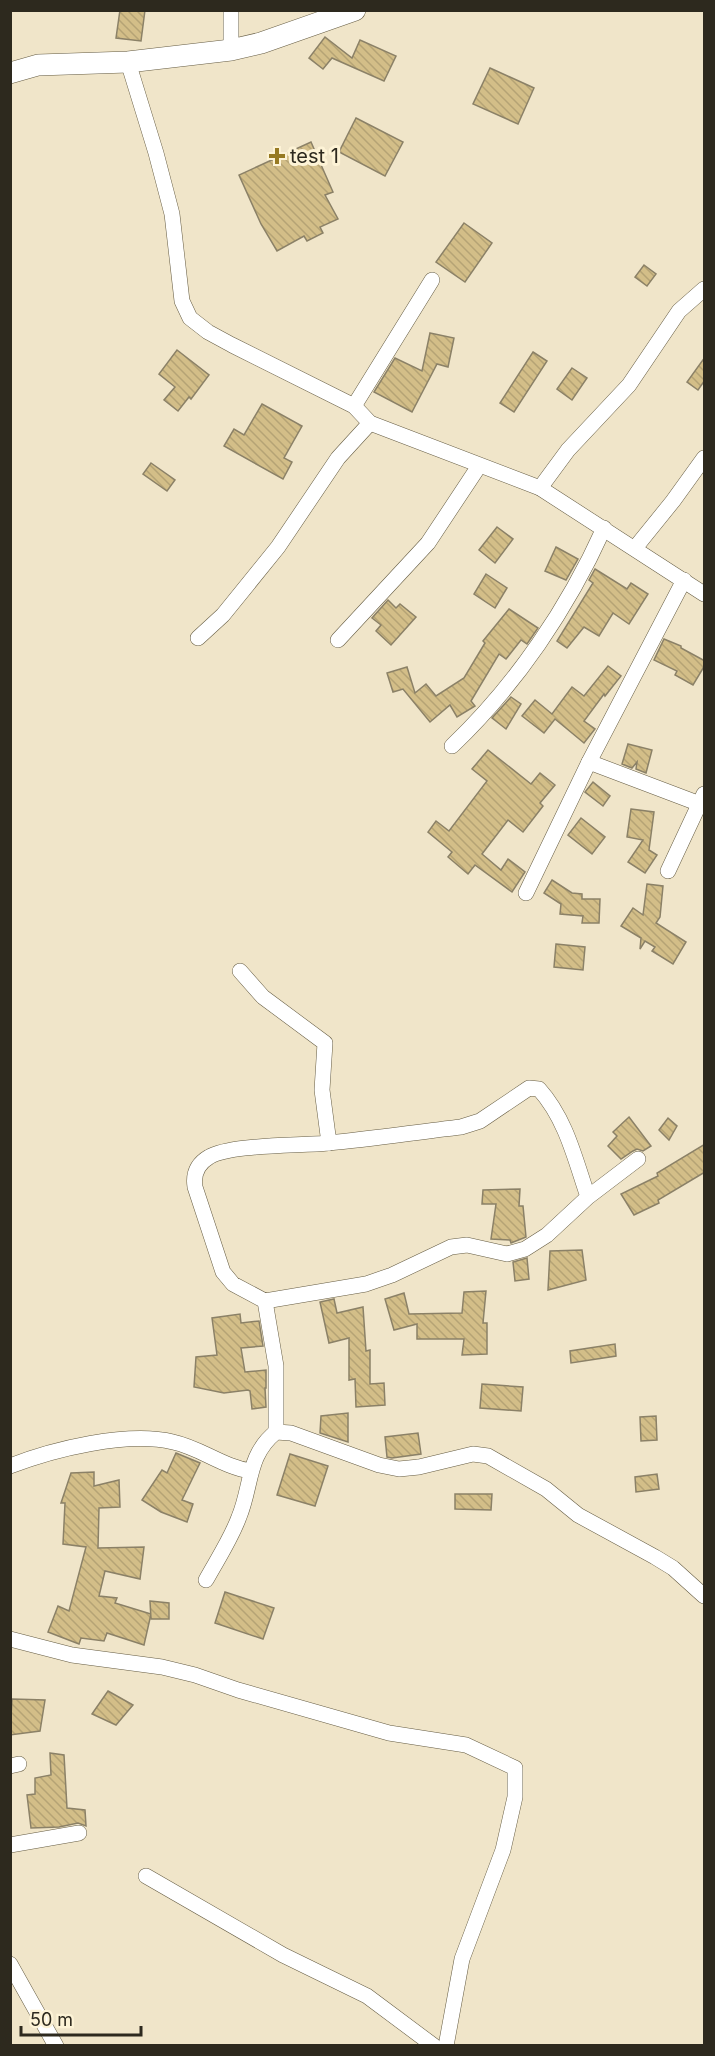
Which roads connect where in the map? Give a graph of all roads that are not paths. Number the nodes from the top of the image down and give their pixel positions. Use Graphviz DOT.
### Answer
graph roads {
  1 [pos="231,10"];
  2 [pos="356,10"];
  3 [pos="231,50"];
  4 [pos="128,62"];
  5 [pos="10,73"];
  6 [pos="432,280"];
  7 [pos="705,289"];
  8 [pos="354,406"];
  9 [pos="370,423"];
  10 [pos="705,458"];
  11 [pos="479,466"];
  12 [pos="540,488"];
  13 [pos="604,528"];
  14 [pos="635,548"];
  15 [pos="684,580"];
  16 [pos="705,594"];
  17 [pos="198,638"];
  18 [pos="338,640"];
  19 [pos="452,746"];
  20 [pos="589,762"];
  21 [pos="702,799"];
  22 [pos="668,871"];
  23 [pos="526,893"];
  24 [pos="240,971"];
  25 [pos="329,1143"];
  26 [pos="638,1159"];
  27 [pos="588,1197"];
  28 [pos="265,1300"];
  29 [pos="276,1432"];
  30 [pos="10,1466"];
  31 [pos="251,1471"];
  32 [pos="206,1580"];
  33 [pos="705,1596"];
  34 [pos="10,1639"];
  35 [pos="79,1833"];
  36 [pos="10,1845"];
  37 [pos="146,1875"];
  38 [pos="10,1964"];
  39 [pos="56,2046"];
  40 [pos="434,2046"];
  41 [pos="446,2046"];
  1 -- 3 [label="street"];
  2 -- 3 [label="street"];
  3 -- 4 [label="street"];
  4 -- 5 [label="street"];
  4 -- 8 [label="street"];
  6 -- 8 [label="street"];
  7 -- 12 [label="street"];
  8 -- 9 [label="street"];
  9 -- 11 [label="street"];
  9 -- 17 [label="street"];
  10 -- 14 [label="street"];
  11 -- 12 [label="street"];
  11 -- 18 [label="street"];
  12 -- 13 [label="street"];
  13 -- 14 [label="street"];
  13 -- 19 [label="street"];
  14 -- 15 [label="street"];
  15 -- 16 [label="street"];
  15 -- 20 [label="street"];
  20 -- 21 [label="street"];
  20 -- 23 [label="street"];
  21 -- 22 [label="street"];
  24 -- 25 [label="street"];
  25 -- 27 [label="street"];
  25 -- 28 [label="street"];
  26 -- 27 [label="street"];
  27 -- 28 [label="street"];
  28 -- 29 [label="street"];
  29 -- 31 [label="street"];
  29 -- 33 [label="street"];
  30 -- 31 [label="street"];
  31 -- 32 [label="street"];
  34 -- 41 [label="street"];
  35 -- 36 [label="street"];
  37 -- 40 [label="street"];
  38 -- 39 [label="street"];
}
